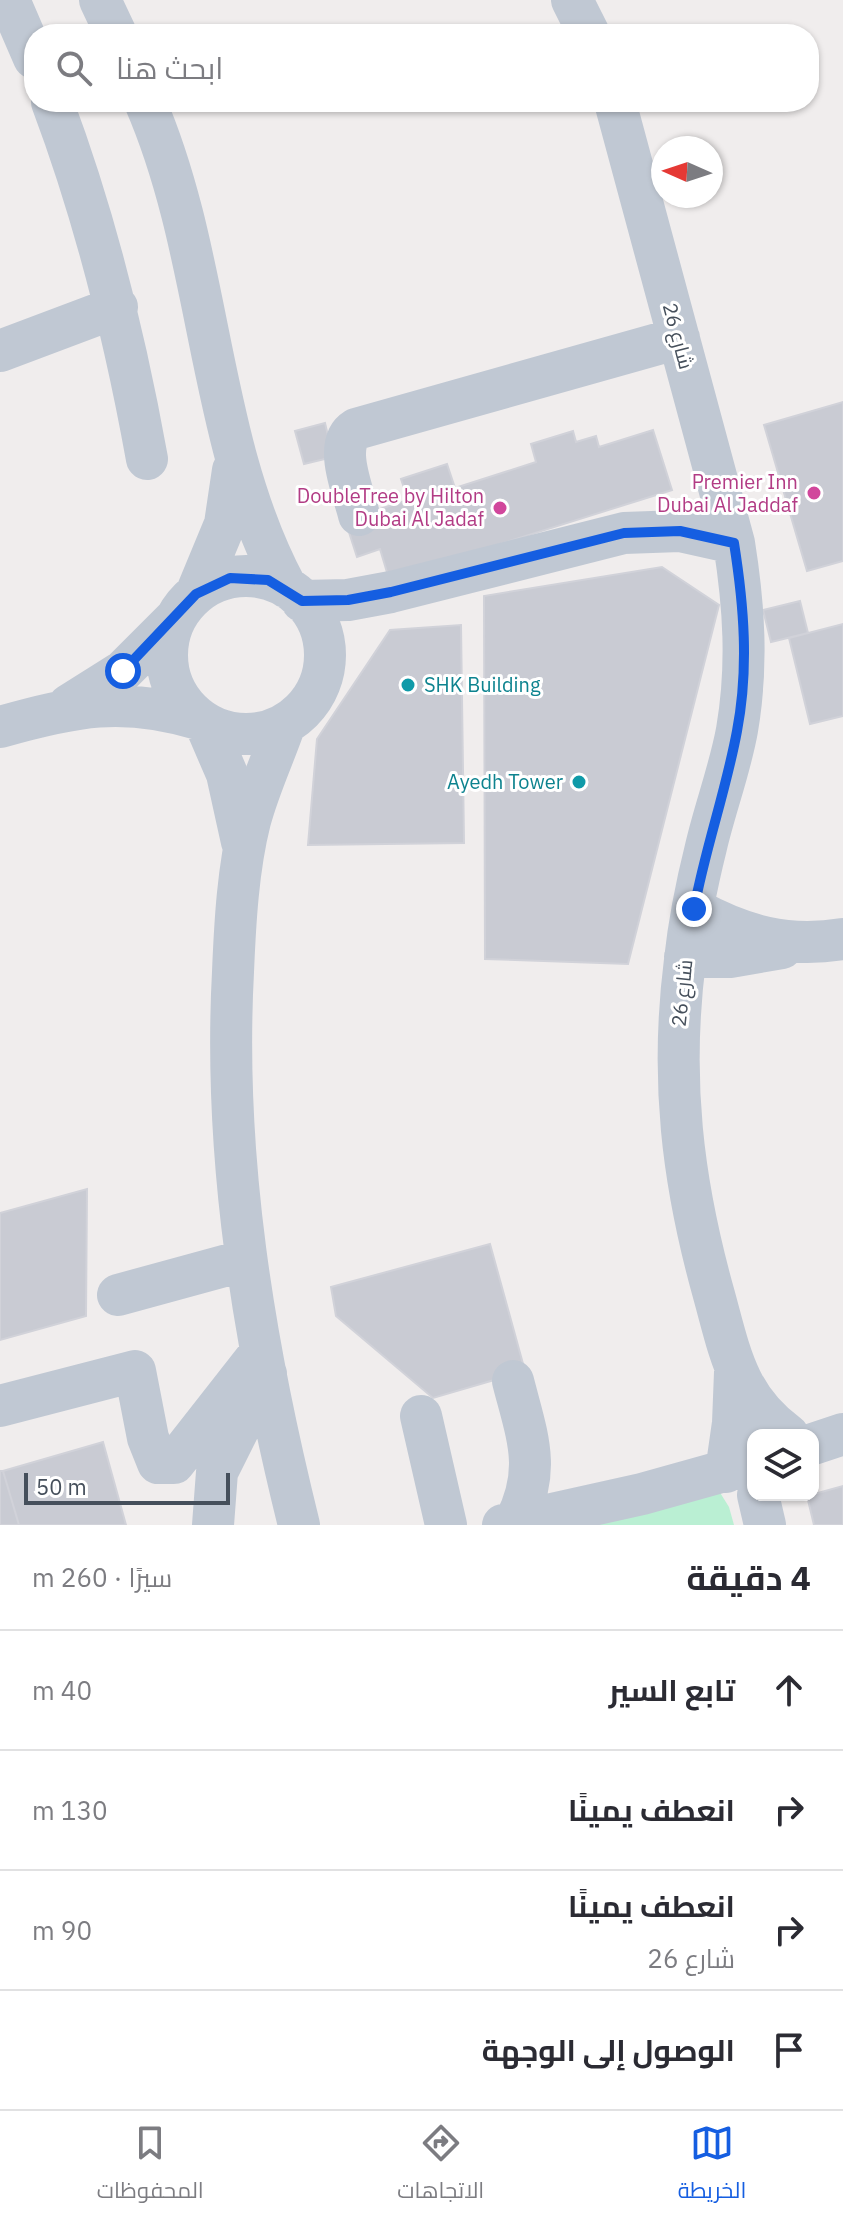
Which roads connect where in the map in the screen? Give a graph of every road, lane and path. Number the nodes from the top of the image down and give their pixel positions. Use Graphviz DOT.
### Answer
graph roads {
  1 [pos="9,0"];
  2 [pos="100,0"];
  3 [pos="572,0"];
  4 [pos="111,24"];
  5 [pos="584,24"];
  6 [pos="24,35"];
  7 [pos="55,112"];
  8 [pos="149,112"];
  9 [pos="618,112"];
  10 [pos="117,307"];
  11 [pos="679,338"];
  12 [pos="0,351"];
  13 [pos="234,449"];
  14 [pos="147,459"];
  15 [pos="715,473"];
  16 [pos="359,515"];
  17 [pos="624,533"];
  18 [pos="734,543"];
  19 [pos="391,592"];
  20 [pos="294,594"];
  21 [pos="186,607"];
  22 [pos="323,668"];
  23 [pos="61,710"];
  24 [pos="202,721"];
  25 [pos="285,724"];
  26 [pos="0,727"];
  27 [pos="245,855"];
  28 [pos="694,909"];
  29 [pos="843,939"];
  30 [pos="795,944"];
  31 [pos="685,957"];
  32 [pos="246,1260"];
  33 [pos="118,1295"];
  34 [pos="263,1363"];
  35 [pos="735,1372"];
  36 [pos="513,1381"];
  37 [pos="0,1406"];
  38 [pos="421,1416"];
  39 [pos="790,1429"];
  40 [pos="532,1453"];
  41 [pos="747,1470"];
  42 [pos="747,1473"];
  43 [pos="757,1501"];
  44 [pos="581,1508"];
  45 [pos="509,1524"];
  46 [pos="213,1525"];
  47 [pos="299,1525"];
  48 [pos="446,1525"];
  49 [pos="765,1525"];
  1 -- 6 [label="street"];
  2 -- 4 [label="street"];
  3 -- 5 [label="street"];
  7 -- 10 [label="street"];
  8 -- 13 [label="street"];
  9 -- 11 [label="street, شارع 26"];
  10 -- 12 [label="street"];
  10 -- 14 [label="street"];
  11 -- 15 [label="street, شارع 26"];
  11 -- 16 [label="street"];
  13 -- 20 [label="street"];
  13 -- 21 [label="street"];
  15 -- 17 [label="street"];
  15 -- 18 [label="street, شارع 26"];
  17 -- 18 [label="street"];
  17 -- 19 [label="street"];
  18 -- 28 [label="street, شارع 26"];
  19 -- 20 [label="street"];
  19 -- 22 [label="street"];
  20 -- 21 [label="street"];
  20 -- 22 [label="street"];
  21 -- 23 [label="street"];
  21 -- 24 [label="street"];
  22 -- 25 [label="street"];
  23 -- 24 [label="street"];
  23 -- 26 [label="street"];
  24 -- 25 [label="street"];
  24 -- 27 [label="street"];
  25 -- 27 [label="street"];
  27 -- 32 [label="street"];
  28 -- 30 [label="street"];
  28 -- 31 [label="street, شارع 26"];
  29 -- 30 [label="street"];
  30 -- 31 [label="street"];
  31 -- 35 [label="street, شارع 26"];
  32 -- 33 [label="street"];
  32 -- 34 [label="street"];
  34 -- 37 [label="street"];
  34 -- 46 [label="street"];
  34 -- 47 [label="street"];
  35 -- 39 [label="street, شارع 26"];
  35 -- 41 [label="street, شارع 26"];
  36 -- 40 [label="street"];
  38 -- 48 [label="street"];
  40 -- 44 [label="street"];
  40 -- 45 [label="street"];
  42 -- 44 [label="street"];
  43 -- 49 [label="street"];
  44 -- 45 [label="street"];
}
